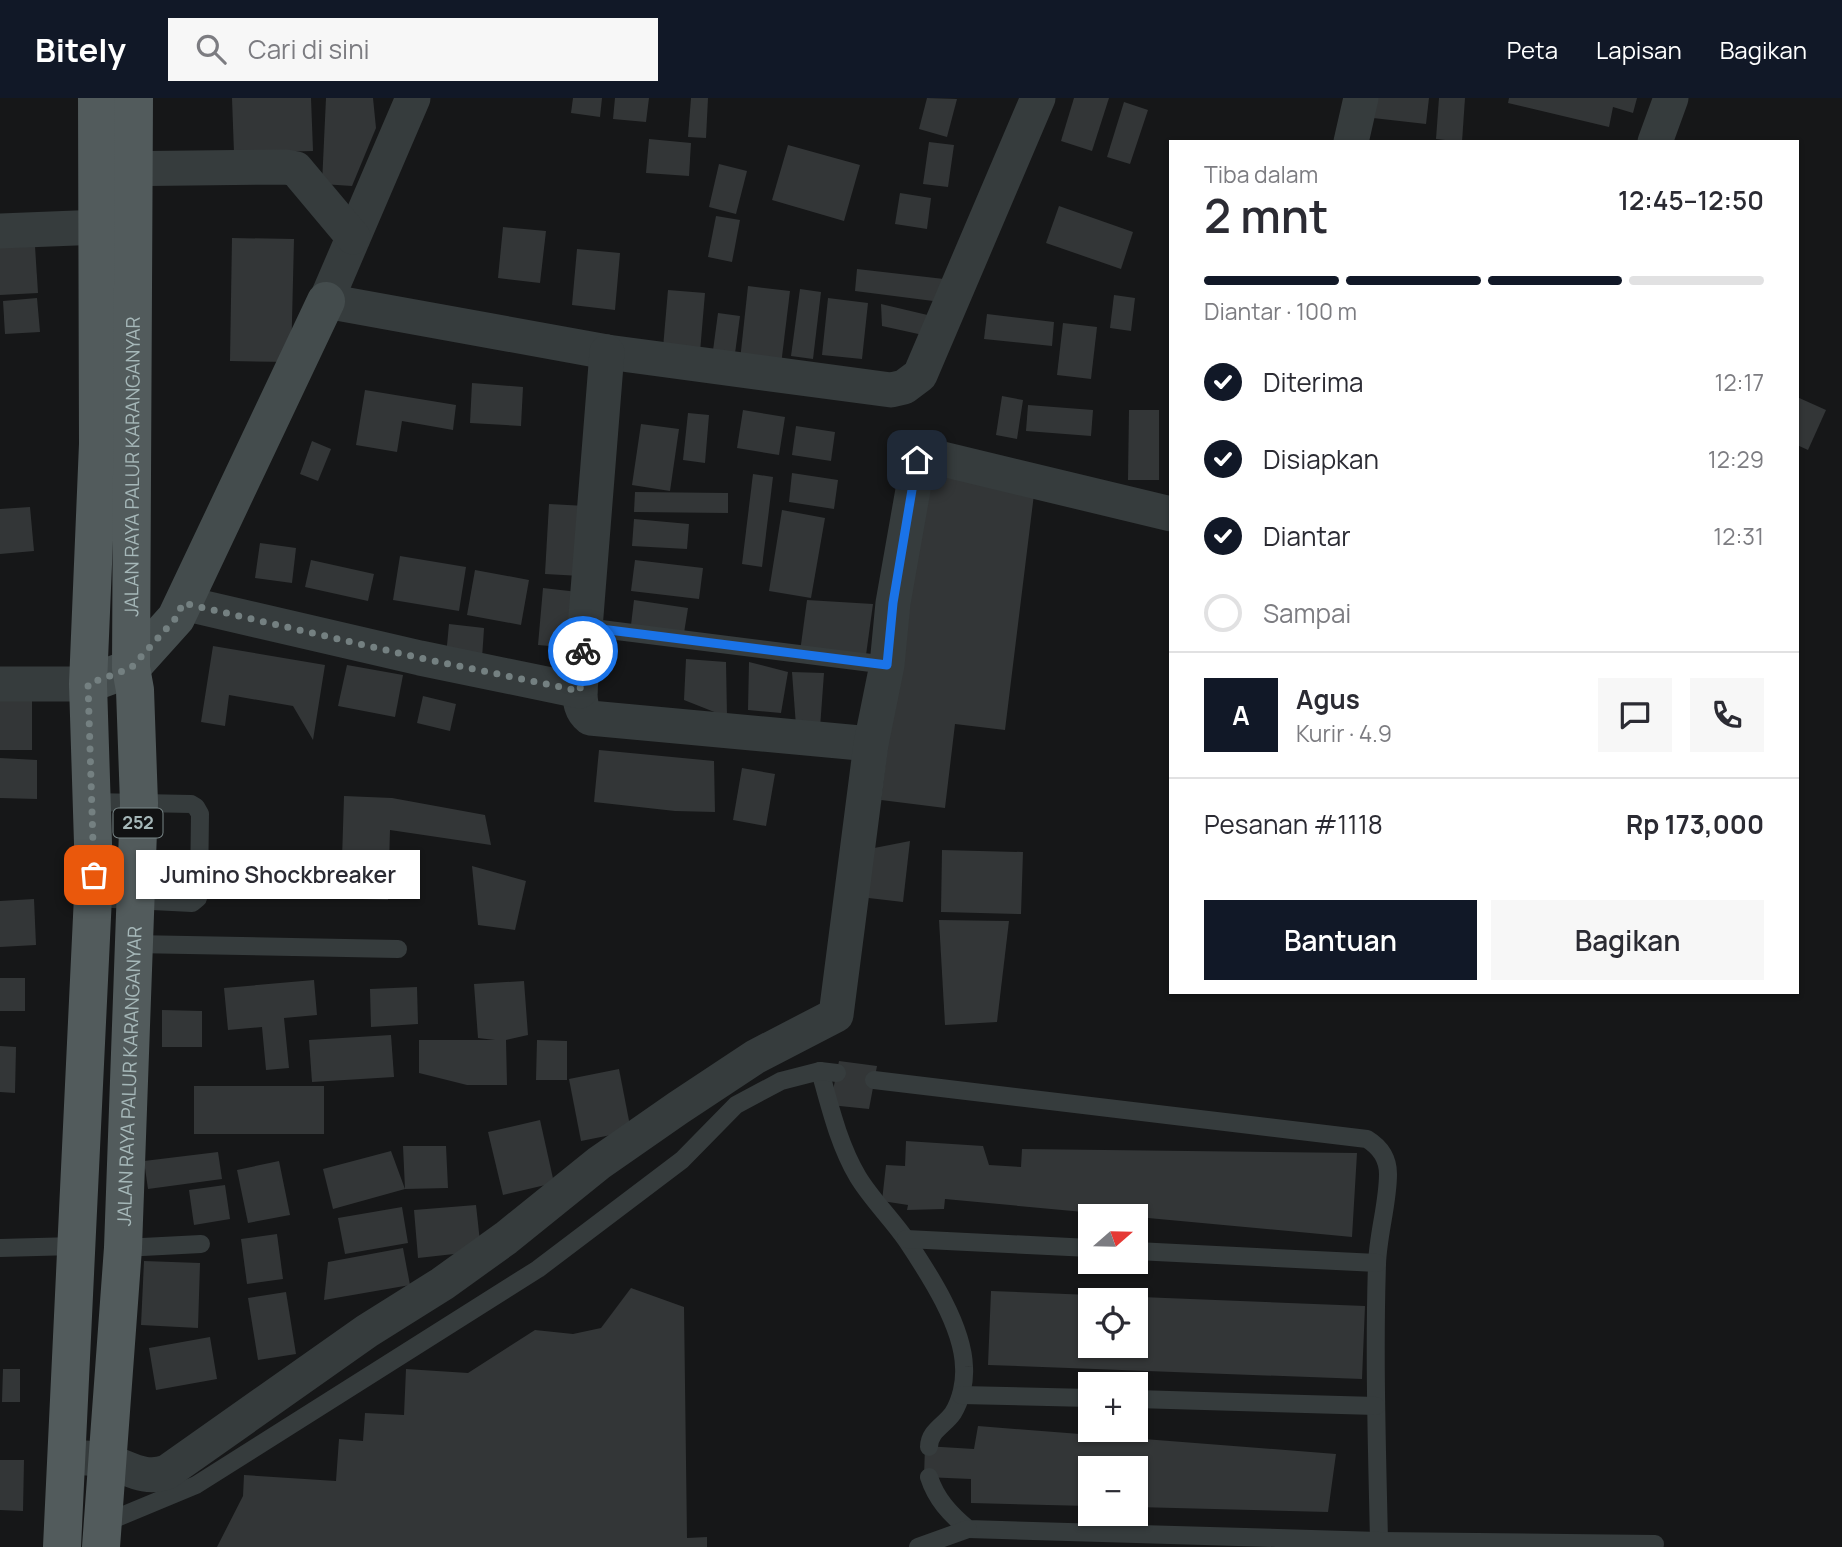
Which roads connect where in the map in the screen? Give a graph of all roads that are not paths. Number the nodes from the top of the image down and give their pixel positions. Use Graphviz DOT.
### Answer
graph roads {
  1 [pos="97,98"];
  2 [pos="134,98"];
  3 [pos="413,98"];
  4 [pos="1038,98"];
  5 [pos="1362,98"];
  6 [pos="1671,98"];
  7 [pos="1352,140"];
  8 [pos="1656,140"];
  9 [pos="116,169"];
  10 [pos="117,225"];
  11 [pos="0,231"];
  12 [pos="353,237"];
  13 [pos="326,301"];
  14 [pos="607,352"];
  15 [pos="1169,514"];
  16 [pos="183,603"];
  17 [pos="585,627"];
  18 [pos="887,665"];
  19 [pos="131,668"];
  20 [pos="0,684"];
  21 [pos="88,684"];
  22 [pos="580,691"];
  23 [pos="871,744"];
  24 [pos="92,802"];
  25 [pos="139,803"];
  26 [pos="93,898"];
  27 [pos="134,901"];
  28 [pos="133,944"];
  29 [pos="398,949"];
  30 [pos="874,1080"];
  31 [pos="906,1239"];
  32 [pos="201,1244"];
  33 [pos="75,1246"];
  34 [pos="1078,1247"];
  35 [pos="0,1248"];
  36 [pos="122,1248"];
  37 [pos="1148,1252"];
  38 [pos="1377,1263"];
  39 [pos="961,1395"];
  40 [pos="1078,1398"];
  41 [pos="1148,1399"];
  42 [pos="1376,1406"];
  43 [pos="929,1447"];
  44 [pos="66,1457"];
  45 [pos="108,1461"];
  46 [pos="929,1477"];
  47 [pos="968,1529"];
  48 [pos="83,1531"];
  49 [pos="1379,1541"];
  50 [pos="1655,1544"];
  51 [pos="918,1547"];
  1 -- 9 [label="main road, JALAN RAYA PALUR KARANGANYAR / 252"];
  2 -- 9 [label="main road, JALAN RAYA PALUR KARANGANYAR / 252"];
  3 -- 12 [label="street"];
  4 -- 14 [label="street"];
  5 -- 7 [label="street"];
  6 -- 8 [label="street"];
  9 -- 10 [label="main road, JALAN RAYA PALUR KARANGANYAR / 252"];
  9 -- 12 [label="street"];
  10 -- 11 [label="street"];
  10 -- 19 [label="main road, JALAN RAYA PALUR KARANGANYAR / 252"];
  10 -- 21 [label="main road, JALAN RAYA PALUR KARANGANYAR / 252"];
  12 -- 13 [label="street"];
  13 -- 14 [label="street"];
  13 -- 16 [label="street"];
  14 -- 17 [label="street"];
  15 -- 18 [label="street"];
  16 -- 19 [label="street"];
  16 -- 22 [label="street"];
  17 -- 18 [label="lane"];
  17 -- 22 [label="street"];
  18 -- 23 [label="street"];
  19 -- 21 [label="street"];
  19 -- 25 [label="main road, JALAN RAYA PALUR KARANGANYAR / 252"];
  20 -- 21 [label="street"];
  21 -- 24 [label="main road, JALAN RAYA PALUR KARANGANYAR / 252"];
  22 -- 23 [label="street"];
  23 -- 45 [label="street"];
  24 -- 25 [label="lane"];
  24 -- 26 [label="main road, JALAN RAYA PALUR KARANGANYAR / 252"];
  25 -- 27 [label="main road, JALAN RAYA PALUR KARANGANYAR / 252"];
  25 -- 27 [label="lane"];
  26 -- 27 [label="lane"];
  26 -- 33 [label="main road, JALAN RAYA PALUR KARANGANYAR / 252"];
  27 -- 28 [label="main road, JALAN RAYA PALUR KARANGANYAR / 252"];
  28 -- 29 [label="lane"];
  28 -- 36 [label="main road, JALAN RAYA PALUR KARANGANYAR / 252"];
  30 -- 38 [label="lane"];
  31 -- 34 [label="lane"];
  31 -- 39 [label="lane"];
  31 -- 48 [label="lane"];
  32 -- 36 [label="lane"];
  33 -- 35 [label="lane"];
  33 -- 44 [label="main road, JALAN RAYA PALUR KARANGANYAR / 252"];
  36 -- 45 [label="main road, JALAN RAYA PALUR KARANGANYAR / 252"];
  37 -- 38 [label="lane"];
  38 -- 42 [label="lane"];
  39 -- 40 [label="lane"];
  39 -- 43 [label="lane"];
  41 -- 42 [label="lane"];
  42 -- 49 [label="lane"];
  44 -- 45 [label="street"];
  44 -- 48 [label="main road, JALAN RAYA PALUR KARANGANYAR / 252"];
  45 -- 48 [label="main road, JALAN RAYA PALUR KARANGANYAR / 252"];
  46 -- 47 [label="lane"];
  47 -- 49 [label="lane"];
  47 -- 51 [label="lane"];
  49 -- 50 [label="lane"];
}
